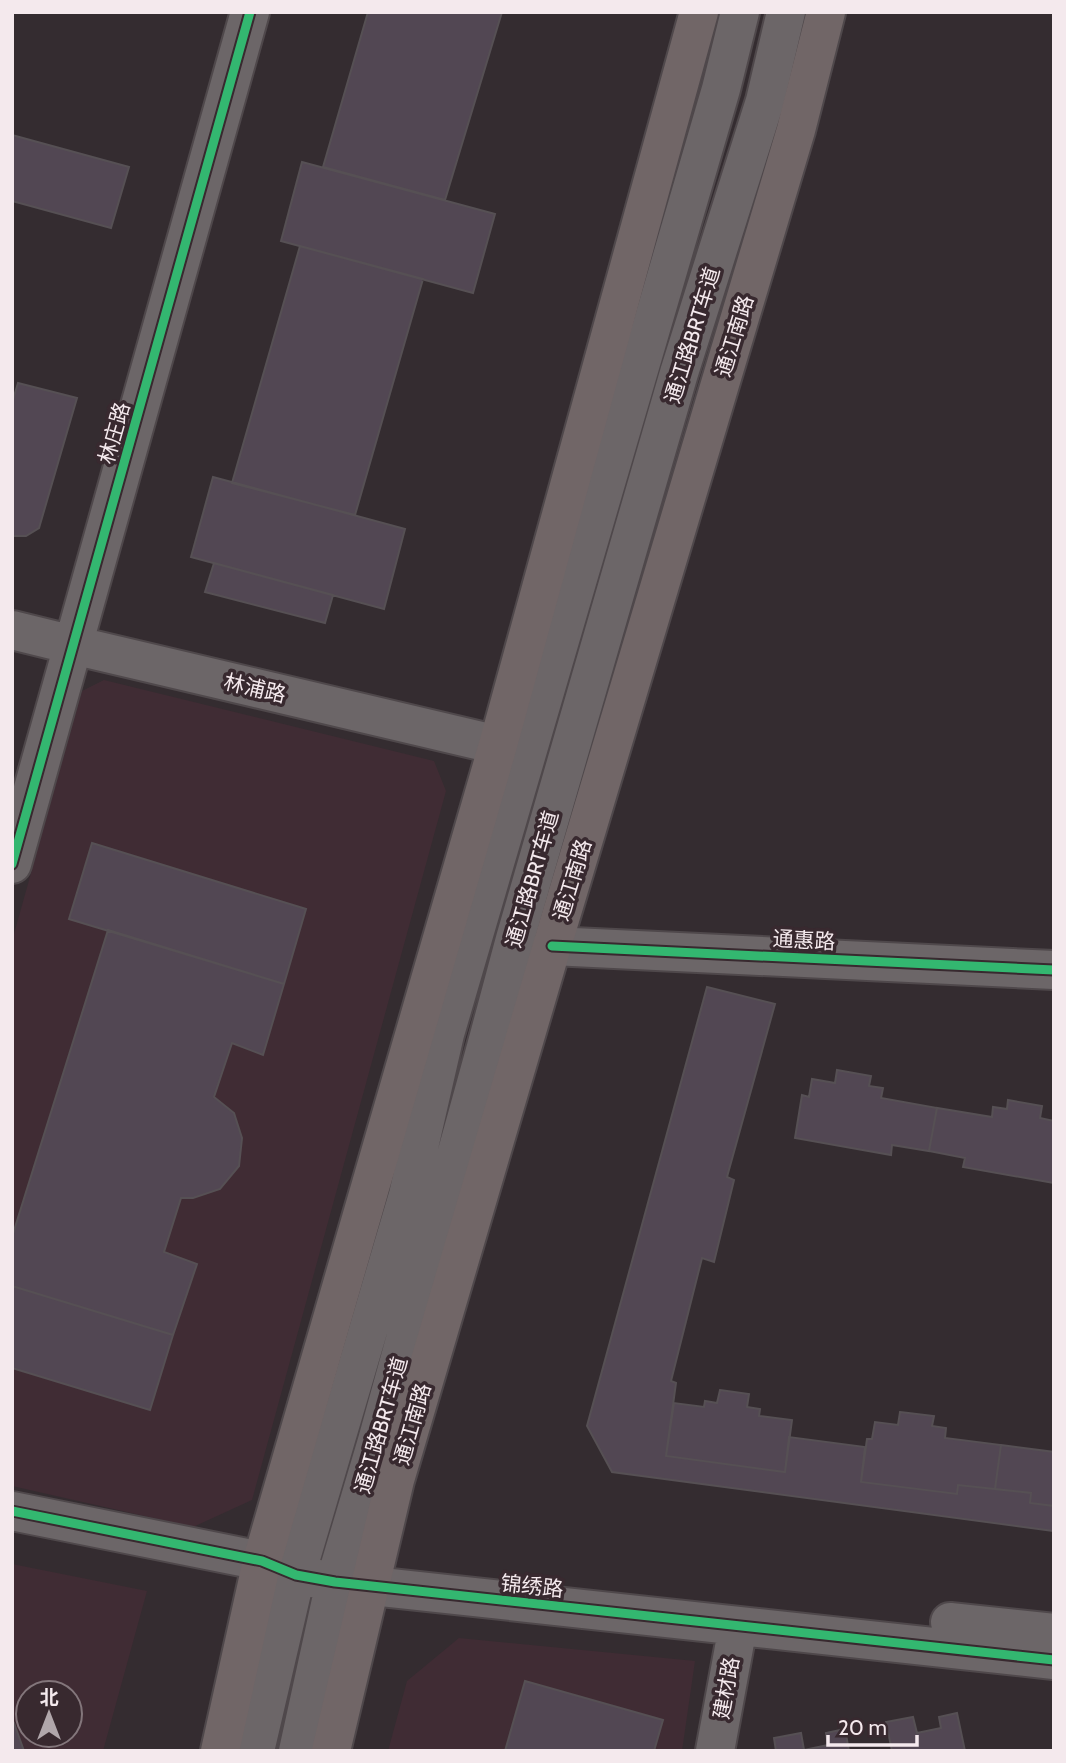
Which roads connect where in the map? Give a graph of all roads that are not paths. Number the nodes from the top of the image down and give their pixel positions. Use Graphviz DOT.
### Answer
graph roads {
  1 [pos="250,12"];
  2 [pos="699,12"];
  3 [pos="740,12"];
  4 [pos="786,12"];
  5 [pos="826,12"];
  6 [pos="12,630"];
  7 [pos="73,646"];
  8 [pos="498,746"];
  9 [pos="12,864"];
  10 [pos="552,946"];
  11 [pos="1054,970"];
  12 [pos="12,1511"];
  13 [pos="286,1565"];
  14 [pos="355,1573"];
  15 [pos="738,1626"];
  16 [pos="1054,1633"];
  17 [pos="1054,1660"];
  18 [pos="220,1751"];
  19 [pos="255,1751"];
  20 [pos="298,1751"];
  21 [pos="331,1751"];
  22 [pos="715,1751"];
  1 -- 7 [label="street, 林庄路"];
  2 -- 8 [label="main road"];
  3 -- 13 [label="street, 通江路BRT车道"];
  4 -- 14 [label="street, 通江路BRT车道"];
  5 -- 10 [label="main road, 通江南路"];
  6 -- 7 [label="street, 林浦路"];
  7 -- 8 [label="street, 林浦路"];
  7 -- 9 [label="street, 林庄路"];
  8 -- 13 [label="main road"];
  10 -- 11 [label="street, 通惠路"];
  10 -- 14 [label="main road, 通江南路"];
  12 -- 13 [label="street, 锦绣路"];
  13 -- 14 [label="street, 锦绣路"];
  13 -- 18 [label="main road"];
  13 -- 19 [label="street, 通江路BRT车道"];
  14 -- 15 [label="street, 锦绣路"];
  14 -- 16 [label="street, 锦绣路"];
  14 -- 20 [label="street, 通江路BRT车道"];
  14 -- 21 [label="main road, 通江南路"];
  15 -- 17 [label="street, 锦绣路"];
  15 -- 22 [label="street, 建材路"];
}
